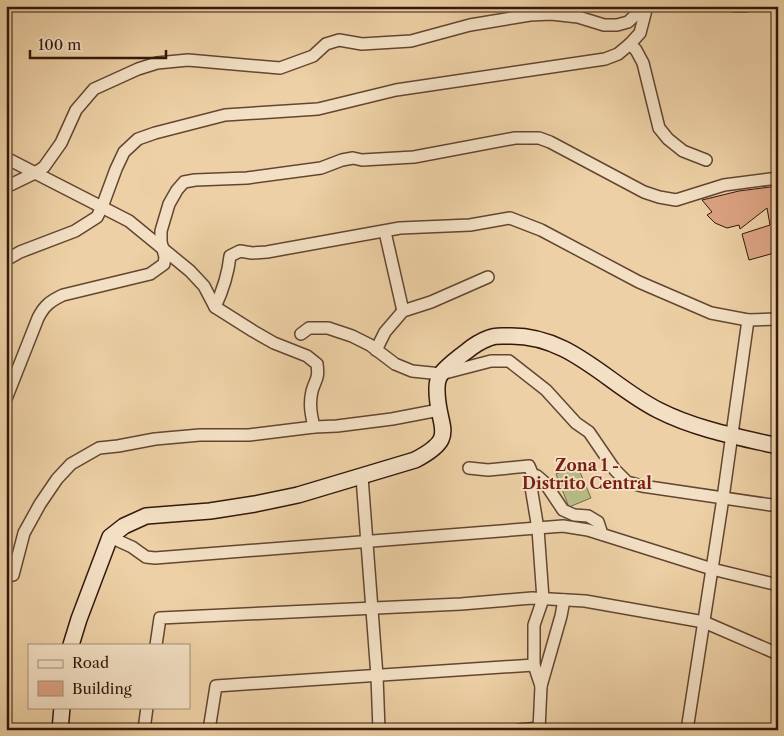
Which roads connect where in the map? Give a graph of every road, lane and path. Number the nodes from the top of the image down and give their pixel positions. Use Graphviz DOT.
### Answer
graph roads {
  1 [pos="579,6"];
  2 [pos="646,6"];
  3 [pos="736,6"];
  4 [pos="745,6"];
  5 [pos="551,14"];
  6 [pos="630,44"];
  7 [pos="6,158"];
  8 [pos="706,160"];
  9 [pos="35,173"];
  10 [pos="778,178"];
  11 [pos="6,187"];
  12 [pos="102,207"];
  13 [pos="385,232"];
  14 [pos="163,250"];
  15 [pos="6,260"];
  16 [pos="488,277"];
  17 [pos="215,307"];
  18 [pos="403,311"];
  19 [pos="778,319"];
  20 [pos="748,320"];
  21 [pos="301,334"];
  22 [pos="376,350"];
  23 [pos="441,374"];
  24 [pos="6,399"];
  25 [pos="439,410"];
  26 [pos="314,427"];
  27 [pos="732,436"];
  28 [pos="778,446"];
  29 [pos="469,468"];
  30 [pos="362,477"];
  31 [pos="534,478"];
  32 [pos="724,498"];
  33 [pos="778,506"];
  34 [pos="538,528"];
  35 [pos="602,534"];
  36 [pos="110,538"];
  37 [pos="366,542"];
  38 [pos="712,569"];
  39 [pos="14,575"];
  40 [pos="778,585"];
  41 [pos="543,599"];
  42 [pos="564,600"];
  43 [pos="372,609"];
  44 [pos="704,622"];
  45 [pos="71,644"];
  46 [pos="156,644"];
  47 [pos="778,654"];
  48 [pos="534,665"];
  49 [pos="377,676"];
  50 [pos="541,686"];
  51 [pos="62,708"];
  52 [pos="147,708"];
  53 [pos="539,729"];
  54 [pos="60,730"];
  55 [pos="144,730"];
  56 [pos="209,730"];
  57 [pos="379,730"];
  58 [pos="519,730"];
  59 [pos="687,730"];
  1 -- 5 [label="street"];
  2 -- 5 [label="street"];
  2 -- 6 [label="street"];
  3 -- 4 [label="street"];
  5 -- 9 [label="street"];
  6 -- 8 [label="street"];
  6 -- 12 [label="street"];
  7 -- 9 [label="street"];
  9 -- 11 [label="street"];
  9 -- 12 [label="street"];
  10 -- 14 [label="street"];
  12 -- 14 [label="street"];
  12 -- 15 [label="street"];
  13 -- 17 [label="street"];
  13 -- 18 [label="street"];
  13 -- 20 [label="street"];
  14 -- 17 [label="street"];
  14 -- 24 [label="street"];
  16 -- 18 [label="street"];
  17 -- 26 [label="street"];
  18 -- 22 [label="street"];
  19 -- 20 [label="street"];
  20 -- 27 [label="street"];
  21 -- 22 [label="street"];
  22 -- 23 [label="street"];
  23 -- 25 [label="street"];
  23 -- 27 [label="street"];
  23 -- 32 [label="street"];
  25 -- 26 [label="street"];
  25 -- 30 [label="street"];
  26 -- 39 [label="street"];
  27 -- 28 [label="street"];
  27 -- 32 [label="street"];
  29 -- 31 [label="street"];
  30 -- 36 [label="street"];
  30 -- 37 [label="street"];
  31 -- 34 [label="street"];
  31 -- 35 [label="street"];
  32 -- 33 [label="street"];
  32 -- 38 [label="street"];
  34 -- 35 [label="street"];
  34 -- 37 [label="street"];
  34 -- 41 [label="street"];
  35 -- 38 [label="street"];
  36 -- 37 [label="street"];
  36 -- 45 [label="street"];
  37 -- 43 [label="street"];
  38 -- 40 [label="street"];
  38 -- 44 [label="street"];
  41 -- 42 [label="street"];
  41 -- 43 [label="street"];
  41 -- 48 [label="street"];
  42 -- 44 [label="street"];
  42 -- 50 [label="street"];
  43 -- 46 [label="street"];
  43 -- 49 [label="street"];
  44 -- 47 [label="street"];
  44 -- 59 [label="street"];
  48 -- 49 [label="street"];
  48 -- 50 [label="street"];
  49 -- 56 [label="street"];
  49 -- 57 [label="street"];
  50 -- 53 [label="street"];
  51 -- 54 [label="street"];
  52 -- 55 [label="street"];
  53 -- 58 [label="street"];
}
